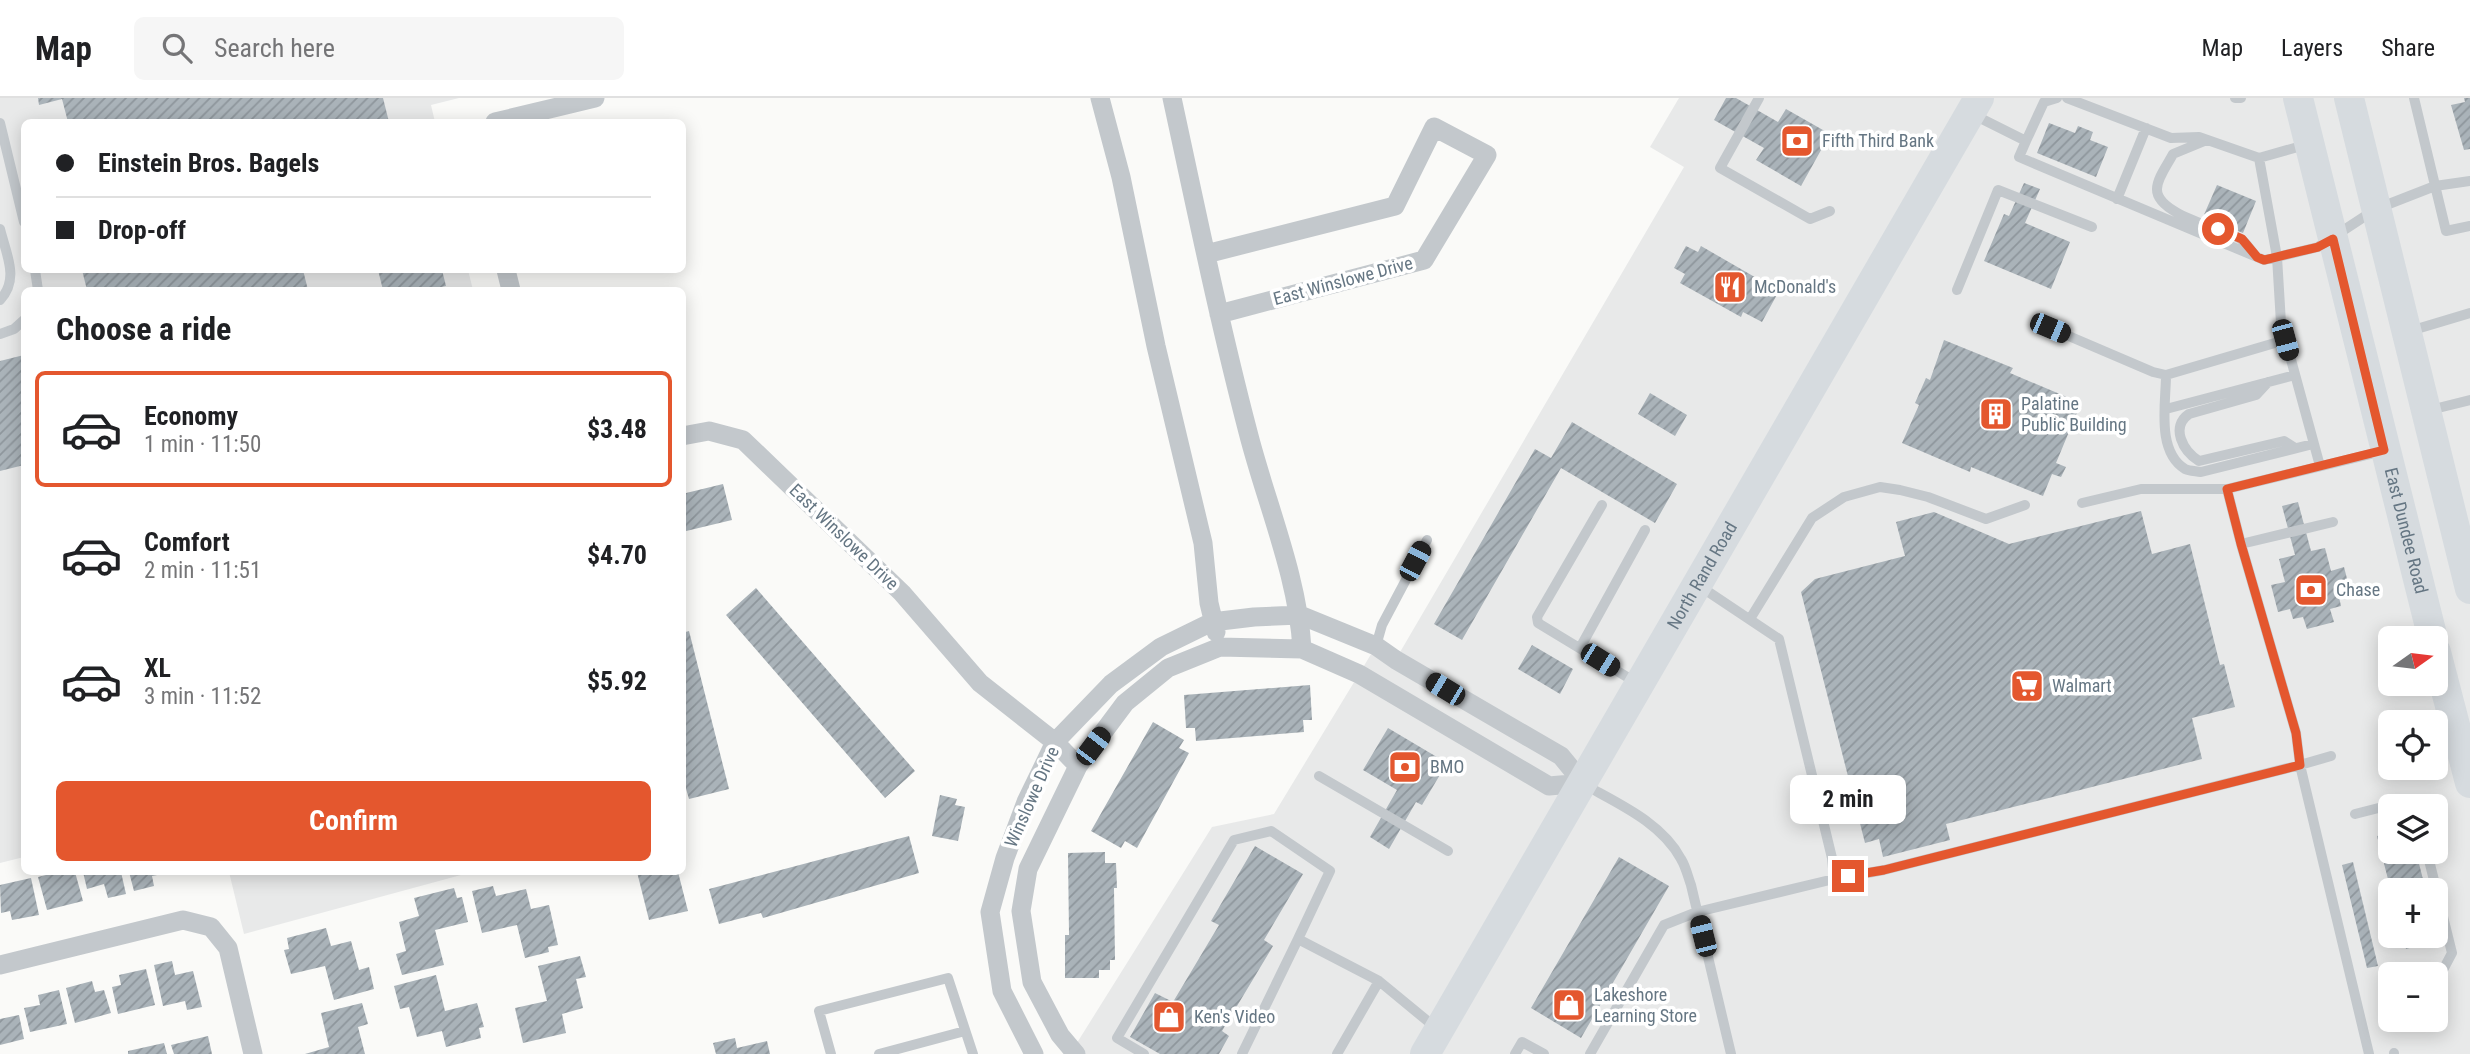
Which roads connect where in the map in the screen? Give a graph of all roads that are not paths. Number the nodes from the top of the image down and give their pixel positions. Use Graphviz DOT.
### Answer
graph roads {
  1 [pos="595,98"];
  2 [pos="1100,98"];
  3 [pos="1172,98"];
  4 [pos="1759,98"];
  5 [pos="2057,98"];
  6 [pos="2067,98"];
  7 [pos="2235,98"];
  8 [pos="2241,98"];
  9 [pos="2298,98"];
  10 [pos="2349,98"];
  11 [pos="2414,98"];
  12 [pos="1975,105"];
  13 [pos="508,119"];
  14 [pos="0,123"];
  15 [pos="2146,128"];
  16 [pos="2208,140"];
  17 [pos="2026,141"];
  18 [pos="2309,144"];
  19 [pos="2259,158"];
  20 [pos="2470,181"];
  21 [pos="2435,186"];
  22 [pos="2117,199"];
  23 [pos="2376,209"];
  24 [pos="21,210"];
  25 [pos="1830,211"];
  26 [pos="2470,226"];
  27 [pos="2092,227"];
  28 [pos="0,229"];
  29 [pos="2333,239"];
  30 [pos="1206,254"];
  31 [pos="2257,257"];
  32 [pos="2277,257"];
  33 [pos="1956,290"];
  34 [pos="0,300"];
  35 [pos="2470,313"];
  36 [pos="1219,314"];
  37 [pos="21,323"];
  38 [pos="2050,328"];
  39 [pos="2406,332"];
  40 [pos="0,334"];
  41 [pos="2285,340"];
  42 [pos="2166,375"];
  43 [pos="2295,375"];
  44 [pos="2268,382"];
  45 [pos="2470,400"];
  46 [pos="2166,409"];
  47 [pos="2426,411"];
  48 [pos="686,435"];
  49 [pos="2313,444"];
  50 [pos="2295,449"];
  51 [pos="2384,450"];
  52 [pos="2320,466"];
  53 [pos="2227,489"];
  54 [pos="2082,503"];
  55 [pos="1602,505"];
  56 [pos="2025,505"];
  57 [pos="2333,522"];
  58 [pos="1645,530"];
  59 [pos="1427,540"];
  60 [pos="2241,544"];
  61 [pos="2469,584"];
  62 [pos="1698,585"];
  63 [pos="1300,615"];
  64 [pos="1750,619"];
  65 [pos="1213,622"];
  66 [pos="2430,626"];
  67 [pos="1220,646"];
  68 [pos="1376,646"];
  69 [pos="1580,648"];
  70 [pos="1301,649"];
  71 [pos="1640,685"];
  72 [pos="2447,696"];
  73 [pos="1055,743"];
  74 [pos="2331,756"];
  75 [pos="2300,765"];
  76 [pos="1078,766"];
  77 [pos="1319,776"];
  78 [pos="1583,783"];
  79 [pos="2470,783"];
  80 [pos="2378,808"];
  81 [pos="2355,814"];
  82 [pos="1448,851"];
  83 [pos="2430,864"];
  84 [pos="1834,878"];
  85 [pos="1697,912"];
  86 [pos="1298,939"];
  87 [pos="2447,962"];
  88 [pos="0,965"];
  89 [pos="1379,981"];
  90 [pos="965,1031"];
  91 [pos="1432,1042"];
  92 [pos="253,1054"];
  93 [pos="831,1054"];
  94 [pos="879,1054"];
  95 [pos="973,1054"];
  96 [pos="1034,1054"];
  97 [pos="1076,1054"];
  98 [pos="1144,1054"];
  99 [pos="1242,1054"];
  100 [pos="1338,1054"];
  101 [pos="1515,1054"];
  102 [pos="1544,1054"];
  103 [pos="1590,1054"];
  104 [pos="1731,1054"];
  105 [pos="2369,1054"];
  1 -- 13 [label="street"];
  2 -- 65 [label="street"];
  3 -- 30 [label="street"];
  4 -- 25 [label="lane"];
  5 -- 17 [label="lane"];
  6 -- 15 [label="lane"];
  7 -- 8 [label="lane"];
  9 -- 18 [label="main road, East Dundee Road"];
  10 -- 23 [label="main road"];
  11 -- 21 [label="lane"];
  12 -- 17 [label="lane"];
  12 -- 62 [label="main road, North Rand Road"];
  14 -- 24 [label="lane"];
  15 -- 16 [label="lane"];
  15 -- 22 [label="lane"];
  16 -- 19 [label="lane"];
  16 -- 31 [label="lane"];
  17 -- 22 [label="lane"];
  18 -- 19 [label="lane"];
  18 -- 29 [label="main road, East Dundee Road"];
  19 -- 32 [label="lane"];
  20 -- 21 [label="lane"];
  21 -- 23 [label="lane"];
  21 -- 26 [label="lane"];
  22 -- 31 [label="lane"];
  23 -- 29 [label="lane"];
  23 -- 39 [label="main road"];
  27 -- 33 [label="lane"];
  28 -- 34 [label="lane"];
  29 -- 32 [label="lane"];
  29 -- 51 [label="main road, East Dundee Road"];
  30 -- 36 [label="street"];
  30 -- 36 [label="street, East Winslowe Drive"];
  31 -- 32 [label="lane"];
  32 -- 41 [label="lane"];
  35 -- 39 [label="lane"];
  36 -- 63 [label="street"];
  37 -- 40 [label="lane"];
  38 -- 42 [label="lane"];
  39 -- 47 [label="main road"];
  41 -- 42 [label="lane"];
  41 -- 43 [label="lane"];
  42 -- 46 [label="lane"];
  43 -- 44 [label="lane"];
  43 -- 49 [label="lane"];
  44 -- 46 [label="lane"];
  44 -- 50 [label="lane"];
  45 -- 47 [label="lane"];
  46 -- 50 [label="lane"];
  47 -- 61 [label="main road"];
  48 -- 73 [label="street, East Winslowe Drive"];
  49 -- 50 [label="lane"];
  49 -- 52 [label="lane"];
  51 -- 52 [label="lane"];
  51 -- 66 [label="main road, East Dundee Road"];
  52 -- 53 [label="lane"];
  53 -- 54 [label="lane"];
  53 -- 60 [label="lane"];
  55 -- 69 [label="lane"];
  56 -- 64 [label="lane"];
  57 -- 60 [label="lane"];
  58 -- 69 [label="lane"];
  59 -- 68 [label="lane"];
  60 -- 75 [label="lane"];
  62 -- 64 [label="lane"];
  62 -- 71 [label="main road, North Rand Road"];
  63 -- 65 [label="street, Winslowe Drive"];
  63 -- 68 [label="street, Winslowe Drive"];
  63 -- 70 [label="street"];
  64 -- 84 [label="lane"];
  65 -- 67 [label="street"];
  65 -- 73 [label="street, Winslowe Drive"];
  67 -- 70 [label="street, Winslowe Drive"];
  67 -- 76 [label="street, Winslowe Drive"];
  68 -- 78 [label="street, Winslowe Drive"];
  69 -- 71 [label="lane"];
  70 -- 78 [label="street, Winslowe Drive"];
  71 -- 78 [label="main road, North Rand Road"];
  72 -- 79 [label="main road"];
  73 -- 76 [label="street, East Winslowe Drive"];
  73 -- 96 [label="street, Winslowe Drive"];
  74 -- 75 [label="lane"];
  75 -- 84 [label="lane"];
  75 -- 105 [label="lane"];
  76 -- 97 [label="street, Winslowe Drive"];
  77 -- 82 [label="lane"];
  78 -- 85 [label="lane"];
  78 -- 91 [label="main road, North Rand Road"];
  80 -- 81 [label="lane"];
  83 -- 87 [label="lane"];
  84 -- 85 [label="lane"];
  85 -- 103 [label="lane"];
  85 -- 104 [label="lane"];
  86 -- 89 [label="lane"];
  86 -- 98 [label="lane"];
  86 -- 99 [label="lane"];
  88 -- 92 [label="street"];
  89 -- 91 [label="lane"];
  89 -- 100 [label="lane"];
  90 -- 93 [label="lane"];
  90 -- 94 [label="lane"];
  90 -- 95 [label="lane"];
  101 -- 102 [label="lane"];
}
